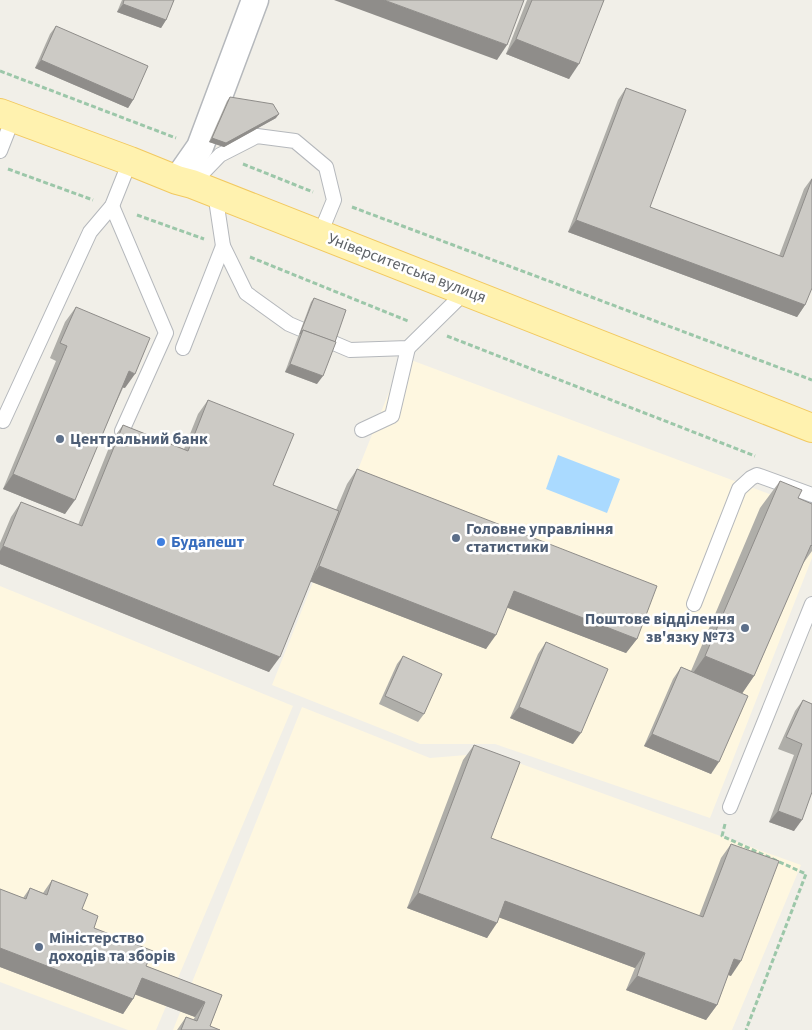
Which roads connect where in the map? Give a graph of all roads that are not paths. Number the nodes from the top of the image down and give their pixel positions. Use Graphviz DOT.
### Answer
graph roads {
  1 [pos="255,0"];
  2 [pos="6,115"];
  3 [pos="0,150"];
  4 [pos="210,151"];
  5 [pos="130,161"];
  6 [pos="195,186"];
  7 [pos="112,206"];
  8 [pos="320,234"];
  9 [pos="223,246"];
  10 [pos="466,291"];
  11 [pos="183,348"];
  12 [pos="408,348"];
  13 [pos="3,422"];
  14 [pos="812,428"];
  15 [pos="362,430"];
  16 [pos="122,431"];
  17 [pos="812,495"];
  18 [pos="694,604"];
  19 [pos="812,604"];
  20 [pos="730,806"];
  1 -- 4 [label="street"];
  2 -- 3 [label="lane"];
  2 -- 5 [label="main road, Університетська вулиця"];
  4 -- 6 [label="street"];
  4 -- 8 [label="lane"];
  5 -- 6 [label="main road, Університетська вулиця"];
  5 -- 7 [label="lane"];
  6 -- 8 [label="main road, Університетська вулиця"];
  6 -- 9 [label="lane"];
  7 -- 13 [label="lane"];
  7 -- 16 [label="lane"];
  8 -- 10 [label="main road, Університетська вулиця"];
  9 -- 11 [label="lane"];
  9 -- 12 [label="lane"];
  10 -- 12 [label="lane"];
  10 -- 14 [label="main road, Університетська вулиця"];
  12 -- 15 [label="lane"];
  17 -- 18 [label="lane"];
  19 -- 20 [label="lane"];
}
